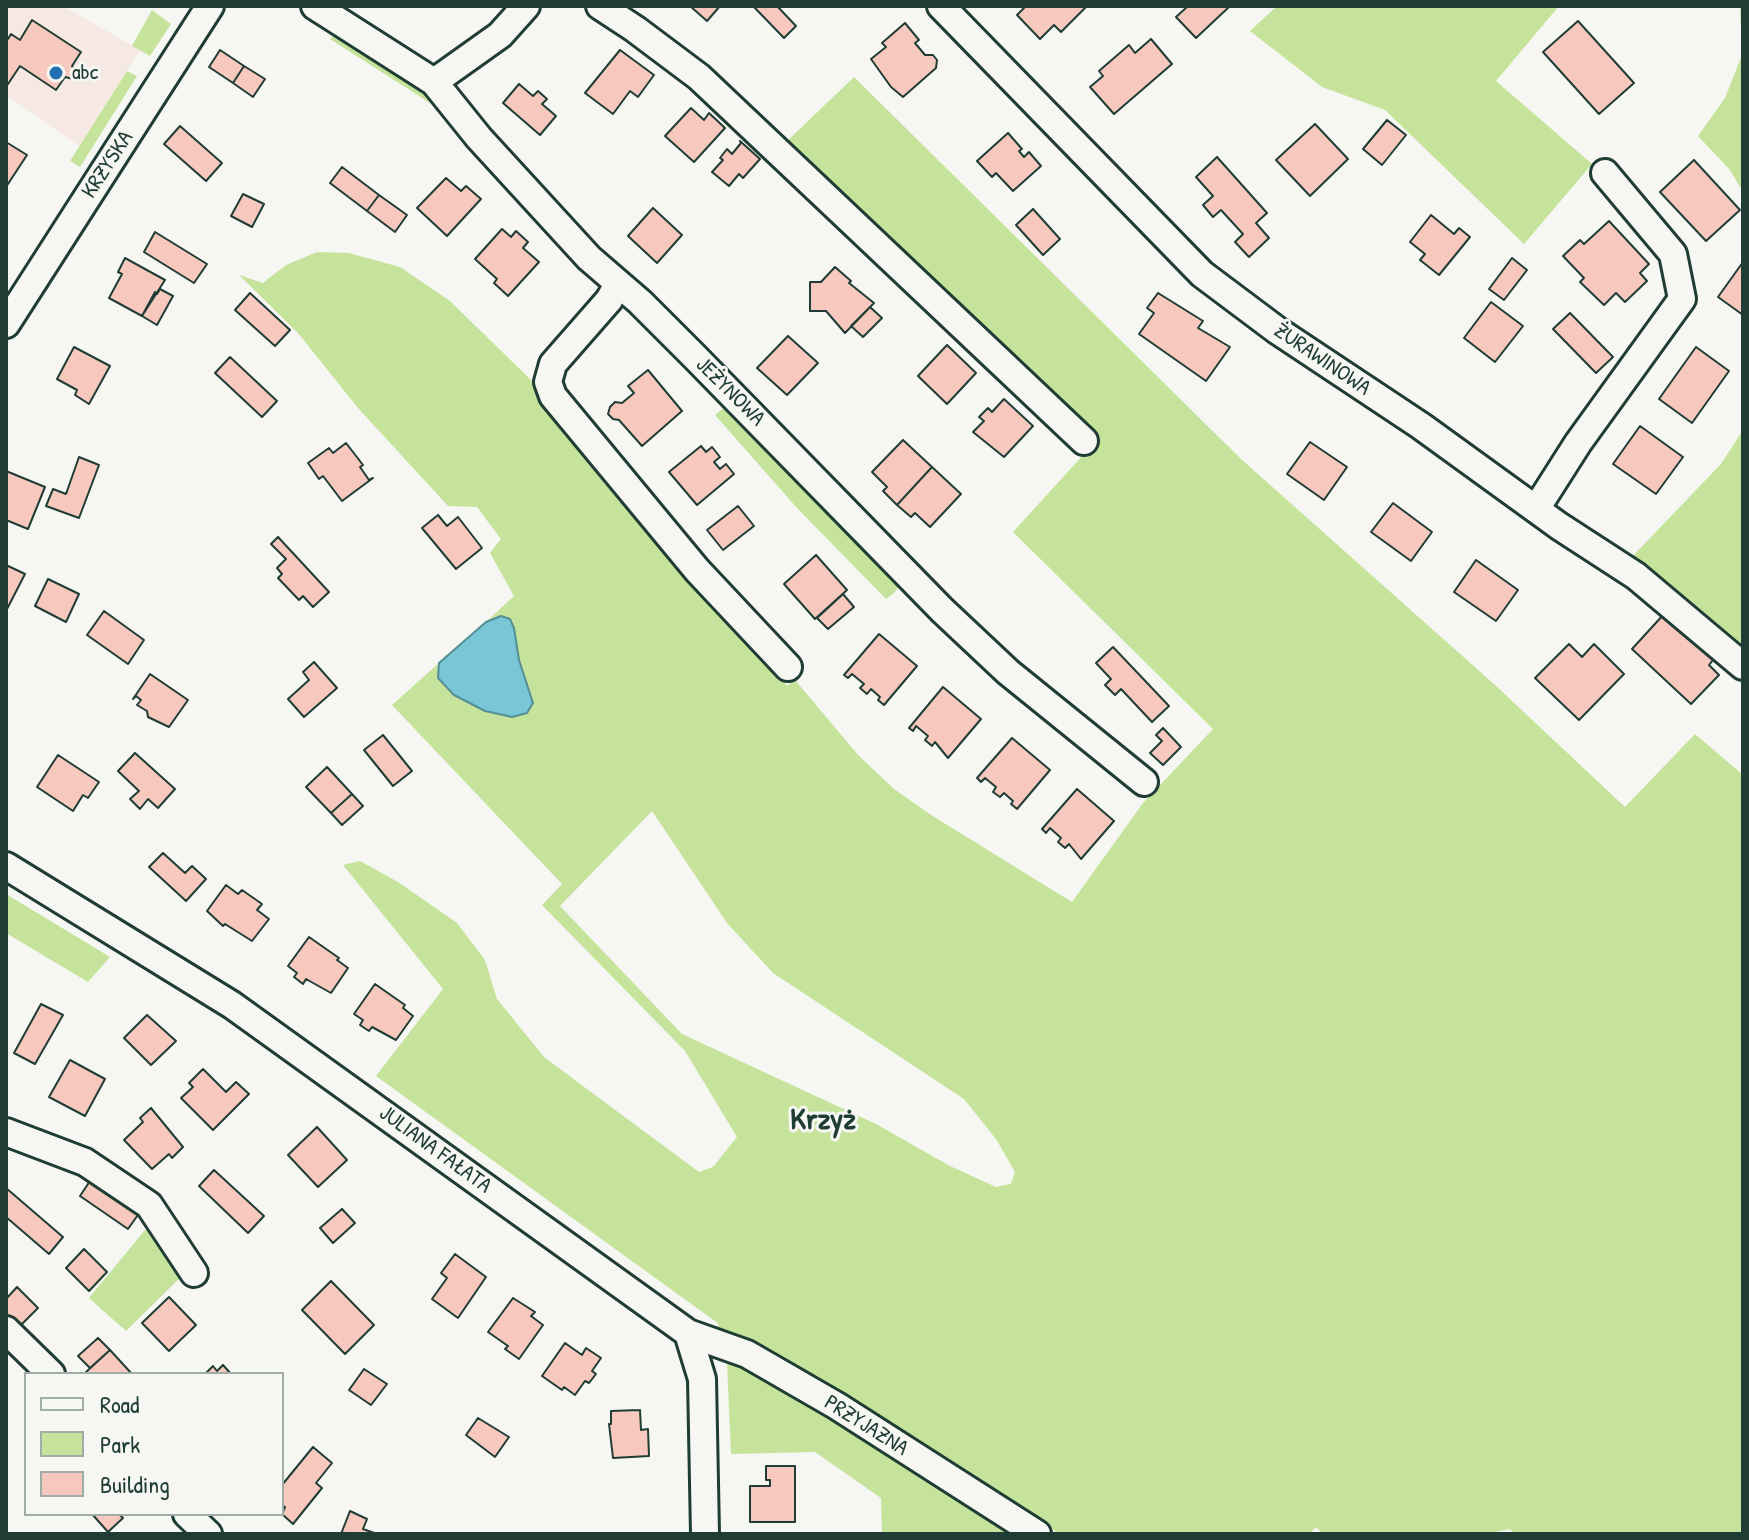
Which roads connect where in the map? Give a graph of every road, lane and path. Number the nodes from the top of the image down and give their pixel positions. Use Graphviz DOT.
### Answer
graph roads {
  1 [pos="210,6"];
  2 [pos="315,6"];
  3 [pos="526,6"];
  4 [pos="600,6"];
  5 [pos="941,6"];
  6 [pos="434,82"];
  7 [pos="1605,173"];
  8 [pos="618,284"];
  9 [pos="6,324"];
  10 [pos="1084,441"];
  11 [pos="1536,509"];
  12 [pos="1743,666"];
  13 [pos="788,667"];
  14 [pos="1144,782"];
  15 [pos="6,866"];
  16 [pos="6,1132"];
  17 [pos="194,1273"];
  18 [pos="6,1330"];
  19 [pos="688,1333"];
  20 [pos="49,1372"];
  21 [pos="189,1516"];
  22 [pos="208,1534"];
  23 [pos="705,1534"];
  24 [pos="1037,1534"];
  1 -- 9 [label="street, KRZYSKA"];
  2 -- 6 [label="street, JEŻYNOWA"];
  3 -- 6 [label="street"];
  4 -- 10 [label="street"];
  5 -- 11 [label="street, ŻURAWINOWA"];
  6 -- 8 [label="street, JEŻYNOWA"];
  7 -- 11 [label="street"];
  8 -- 13 [label="street"];
  8 -- 14 [label="street, JEŻYNOWA"];
  11 -- 12 [label="street, ŻURAWINOWA"];
  15 -- 19 [label="street, JULIANA FAŁATA"];
  16 -- 17 [label="street"];
  18 -- 20 [label="street"];
  19 -- 23 [label="street"];
  19 -- 24 [label="street, PRZYJAZNA"];
  21 -- 22 [label="street"];
}
